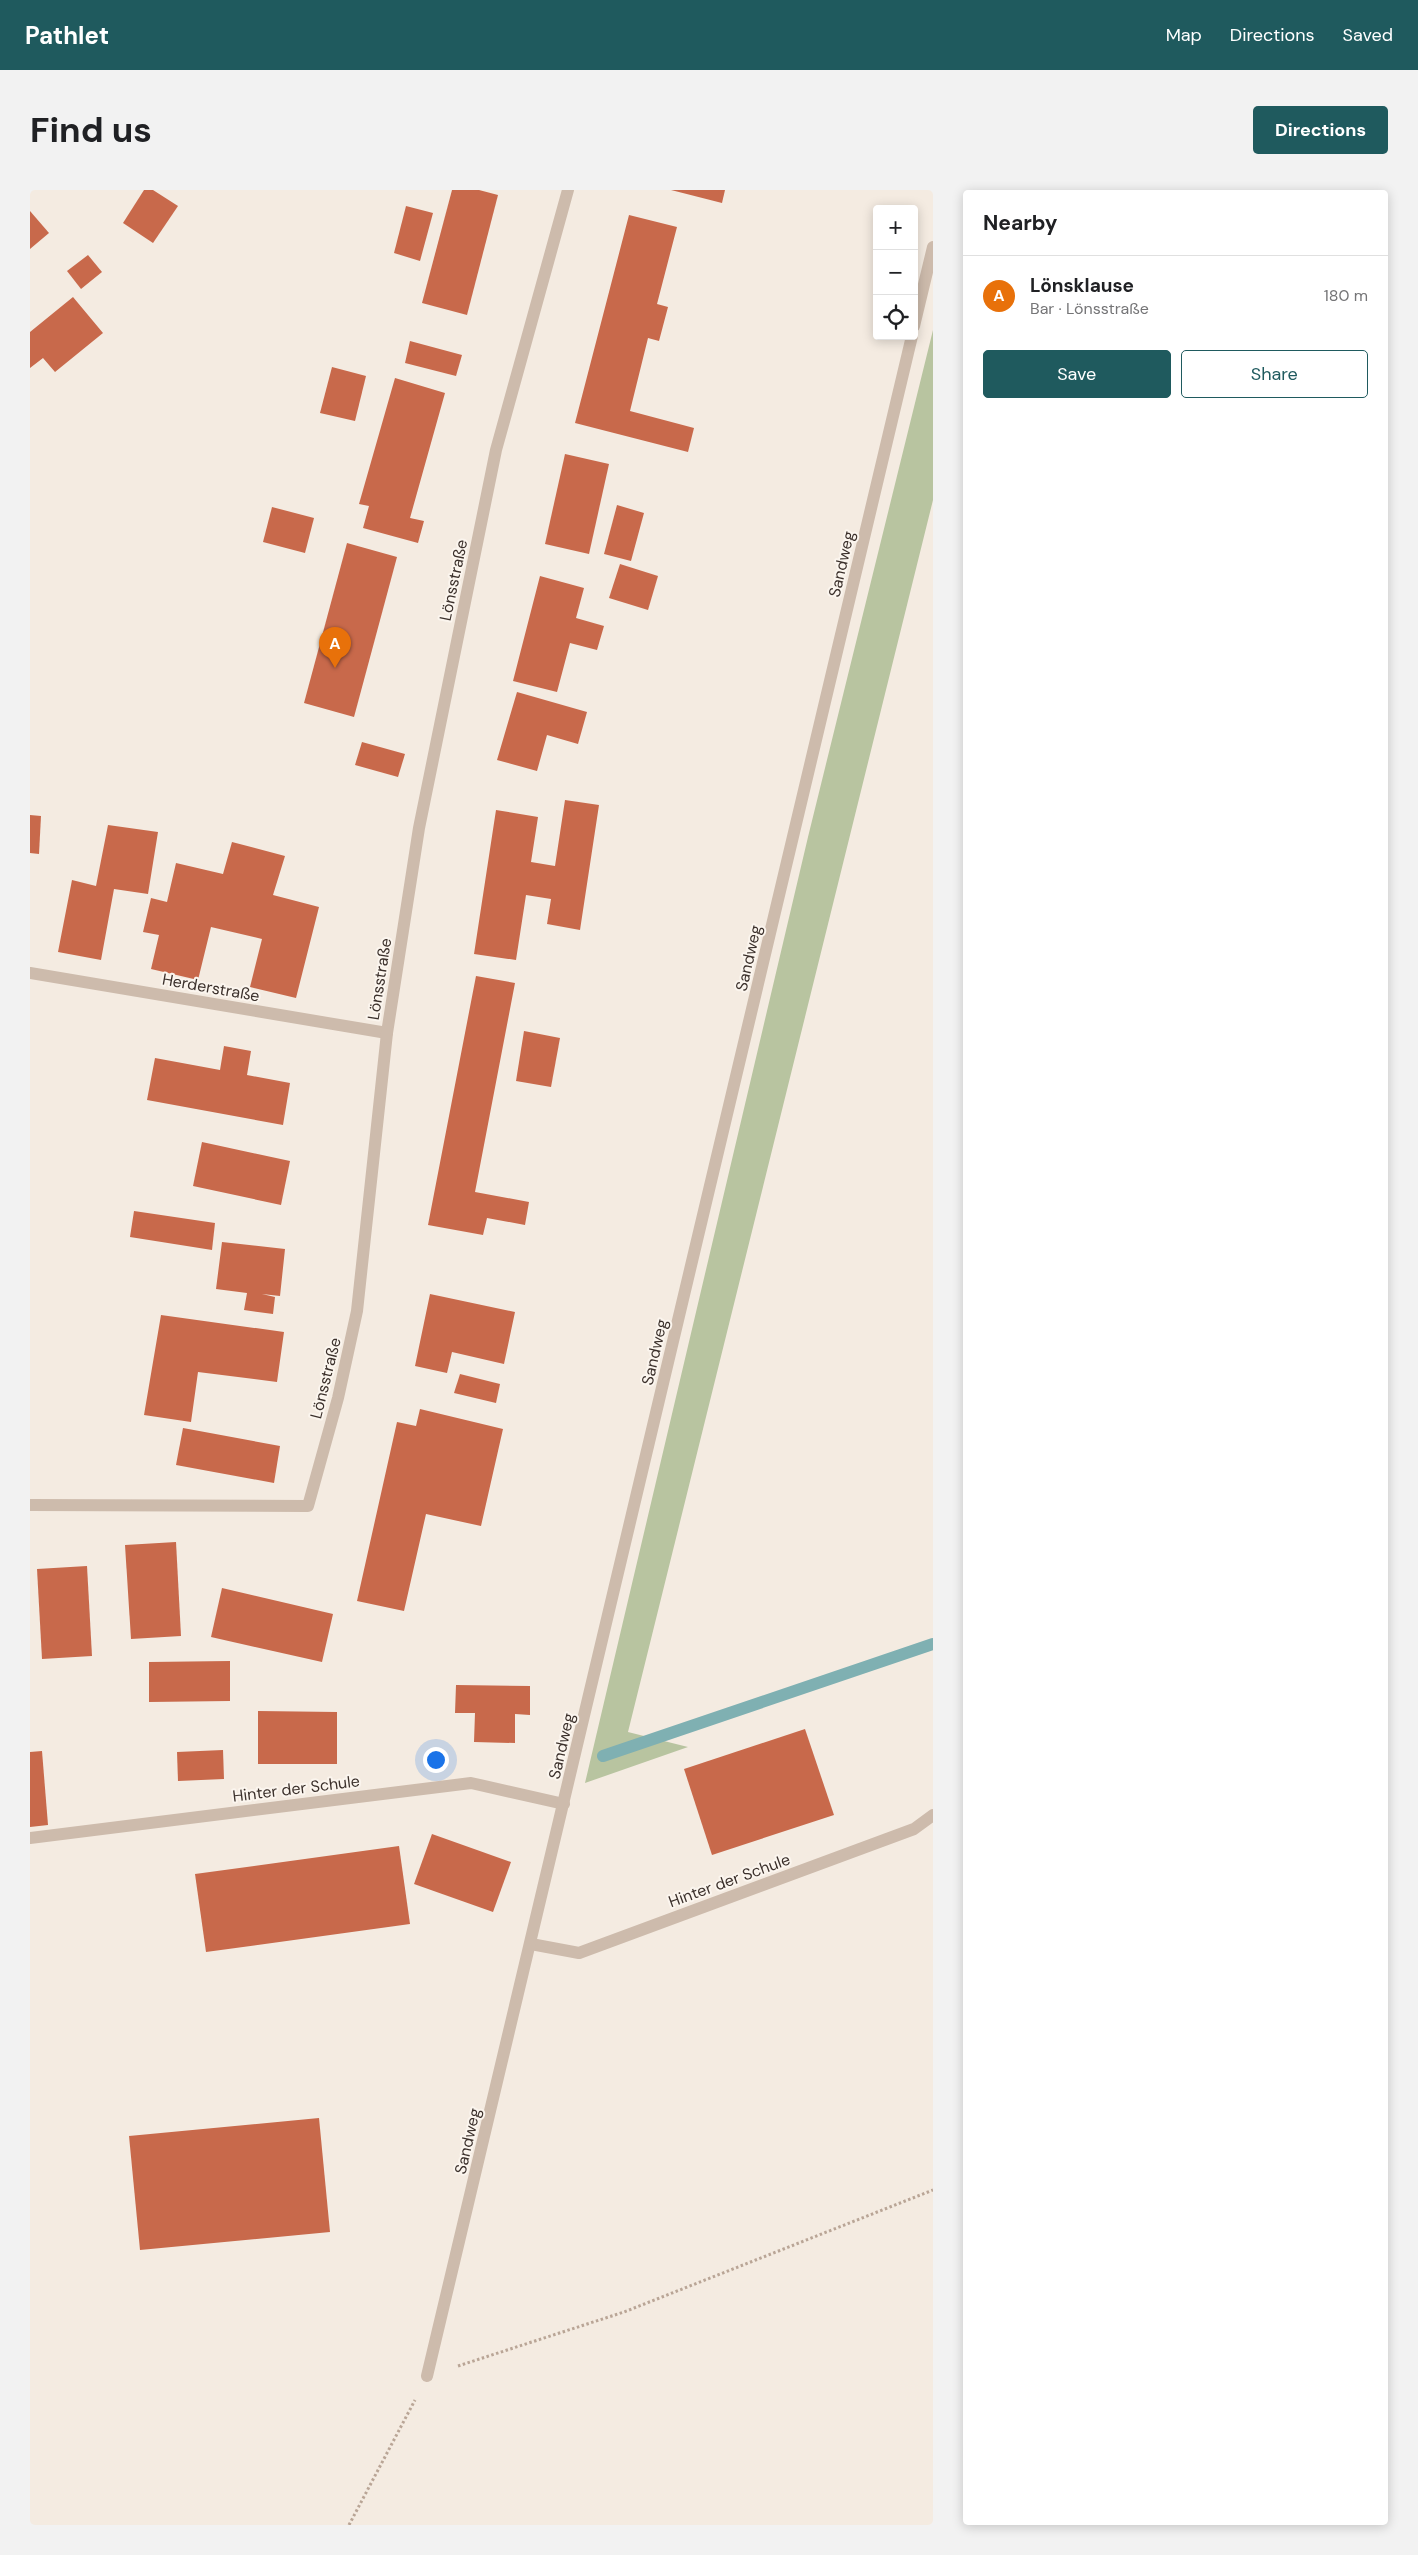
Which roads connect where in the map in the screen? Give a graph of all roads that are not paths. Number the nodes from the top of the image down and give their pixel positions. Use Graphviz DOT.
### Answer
graph roads {
  1 [pos="568,190"];
  2 [pos="933,247"];
  3 [pos="918,309"];
  4 [pos="911,340"];
  5 [pos="30,973"];
  6 [pos="387,1033"];
  7 [pos="30,1505"];
  8 [pos="564,1804"];
  9 [pos="933,1816"];
  10 [pos="30,1838"];
  11 [pos="531,1944"];
  12 [pos="427,2376"];
  1 -- 6 [label="street, Lönsstraße"];
  2 -- 3 [label="street"];
  4 -- 8 [label="street, Sandweg"];
  5 -- 6 [label="street, Herderstraße"];
  6 -- 7 [label="street, Lönsstraße"];
  8 -- 10 [label="street, Hinter der Schule"];
  8 -- 11 [label="street, Sandweg"];
  9 -- 11 [label="street, Hinter der Schule"];
  11 -- 12 [label="street, Sandweg"];
}
